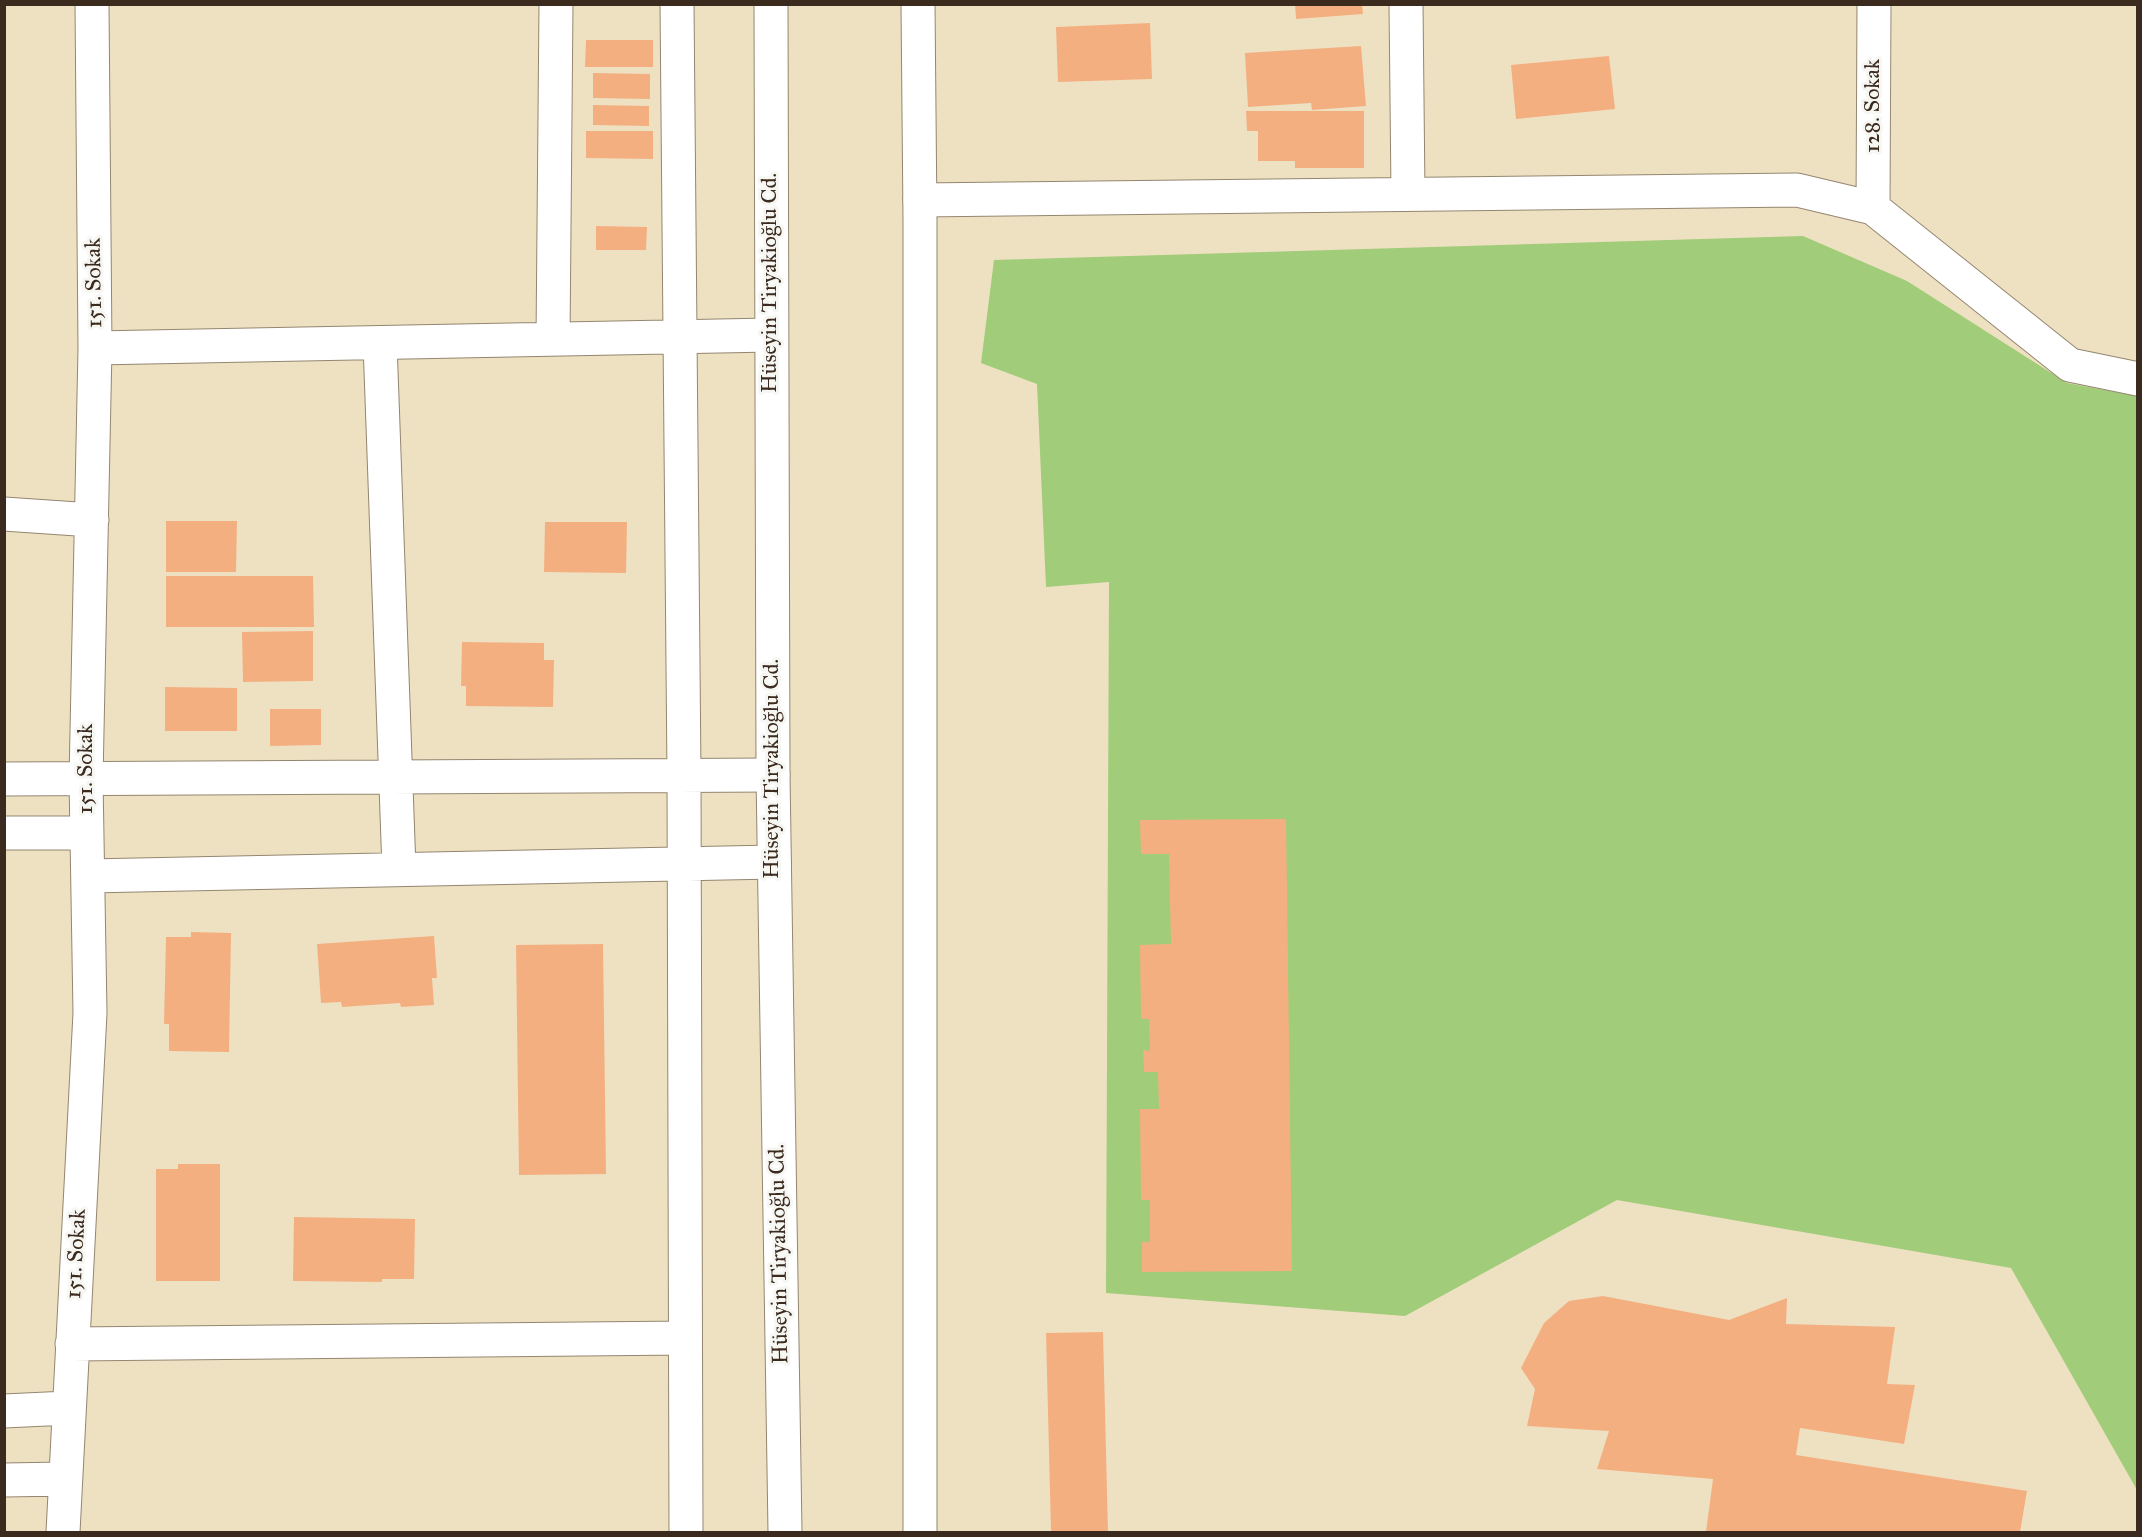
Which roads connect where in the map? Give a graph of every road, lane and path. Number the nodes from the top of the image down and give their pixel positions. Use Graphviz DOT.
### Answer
graph roads {
  1 [pos="92,4"];
  2 [pos="556,4"];
  3 [pos="677,4"];
  4 [pos="771,4"];
  5 [pos="918,4"];
  6 [pos="1406,4"];
  7 [pos="1874,4"];
  8 [pos="1408,194"];
  9 [pos="920,200"];
  10 [pos="1873,208"];
  11 [pos="771,335"];
  12 [pos="680,337"];
  13 [pos="554,339"];
  14 [pos="380,343"];
  15 [pos="95,348"];
  16 [pos="2138,379"];
  17 [pos="4,514"];
  18 [pos="92,520"];
  19 [pos="684,774"];
  20 [pos="773,775"];
  21 [pos="395,777"];
  22 [pos="4,779"];
  23 [pos="86,779"];
  24 [pos="4,833"];
  25 [pos="87,833"];
  26 [pos="774,862"];
  27 [pos="684,864"];
  28 [pos="399,869"];
  29 [pos="88,876"];
  30 [pos="685,1338"];
  31 [pos="72,1344"];
  32 [pos="68,1408"];
  33 [pos="4,1411"];
  34 [pos="64,1479"];
  35 [pos="4,1480"];
  36 [pos="63,1533"];
  37 [pos="686,1533"];
  38 [pos="785,1533"];
  39 [pos="921,1533"];
  1 -- 15 [label="street, 151. Sokak"];
  2 -- 13 [label="street"];
  3 -- 12 [label="street"];
  4 -- 11 [label="street, Hüseyin Tiryakioğlu Cd."];
  5 -- 9 [label="street"];
  6 -- 8 [label="street"];
  7 -- 10 [label="street, 128. Sokak"];
  8 -- 9 [label="street"];
  8 -- 10 [label="street"];
  9 -- 39 [label="street"];
  10 -- 16 [label="street"];
  11 -- 12 [label="street"];
  11 -- 20 [label="street, Hüseyin Tiryakioğlu Cd."];
  12 -- 13 [label="street"];
  12 -- 19 [label="street"];
  13 -- 14 [label="street"];
  14 -- 15 [label="street"];
  14 -- 21 [label="street"];
  15 -- 18 [label="street, 151. Sokak"];
  17 -- 18 [label="street"];
  18 -- 23 [label="street, 151. Sokak"];
  19 -- 20 [label="street"];
  19 -- 21 [label="street"];
  19 -- 27 [label="street"];
  20 -- 26 [label="street, Hüseyin Tiryakioğlu Cd."];
  21 -- 23 [label="street"];
  21 -- 28 [label="street"];
  22 -- 23 [label="street"];
  23 -- 25 [label="street, 151. Sokak"];
  24 -- 25 [label="street"];
  25 -- 29 [label="street, 151. Sokak"];
  26 -- 27 [label="street"];
  26 -- 38 [label="street, Hüseyin Tiryakioğlu Cd."];
  27 -- 28 [label="street"];
  27 -- 30 [label="street"];
  28 -- 29 [label="street"];
  29 -- 31 [label="street, 151. Sokak"];
  30 -- 31 [label="street"];
  30 -- 37 [label="street"];
  31 -- 32 [label="street, 151. Sokak"];
  32 -- 33 [label="street"];
  32 -- 34 [label="street, 151. Sokak"];
  34 -- 35 [label="street"];
  34 -- 36 [label="street, 151. Sokak"];
}
